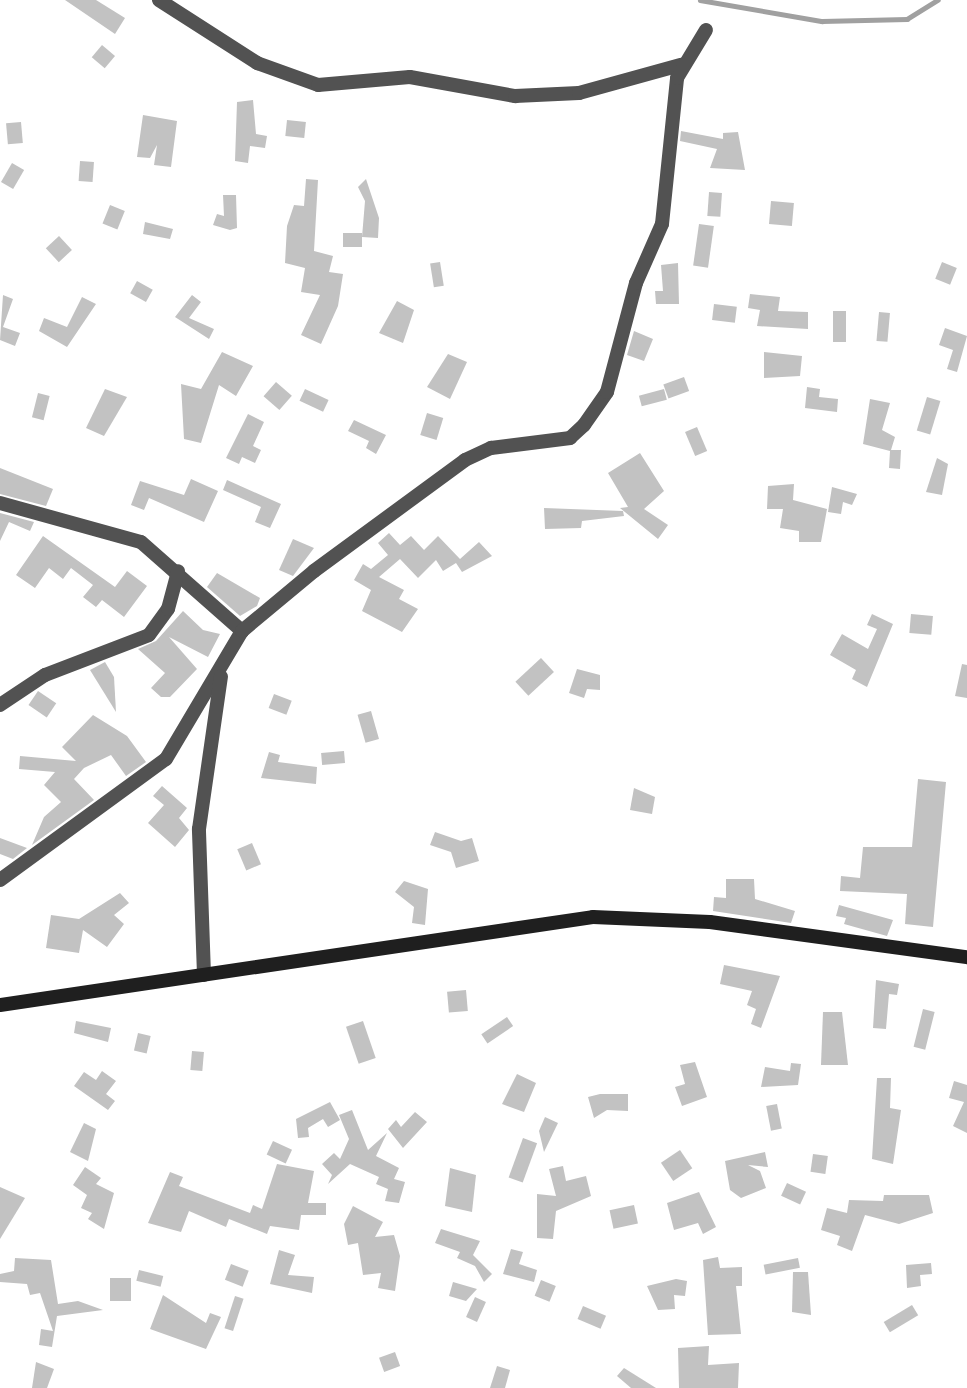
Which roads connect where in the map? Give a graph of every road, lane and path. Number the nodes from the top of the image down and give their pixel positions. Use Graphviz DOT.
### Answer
graph roads {
  1 [pos="159,0"];
  2 [pos="706,30"];
  3 [pos="681,65"];
  4 [pos="0,503"];
  5 [pos="178,571"];
  6 [pos="242,631"];
  7 [pos="222,669"];
  8 [pos="0,705"];
  9 [pos="0,880"];
  10 [pos="967,957"];
  11 [pos="204,975"];
  12 [pos="0,1005"];
  1 -- 3 [label="street"];
  2 -- 3 [label="street"];
  3 -- 6 [label="street"];
  4 -- 5 [label="street"];
  5 -- 6 [label="street"];
  5 -- 8 [label="street"];
  6 -- 7 [label="street"];
  7 -- 9 [label="street"];
  7 -- 11 [label="street"];
  10 -- 11 [label="main road"];
  11 -- 12 [label="main road"];
}
